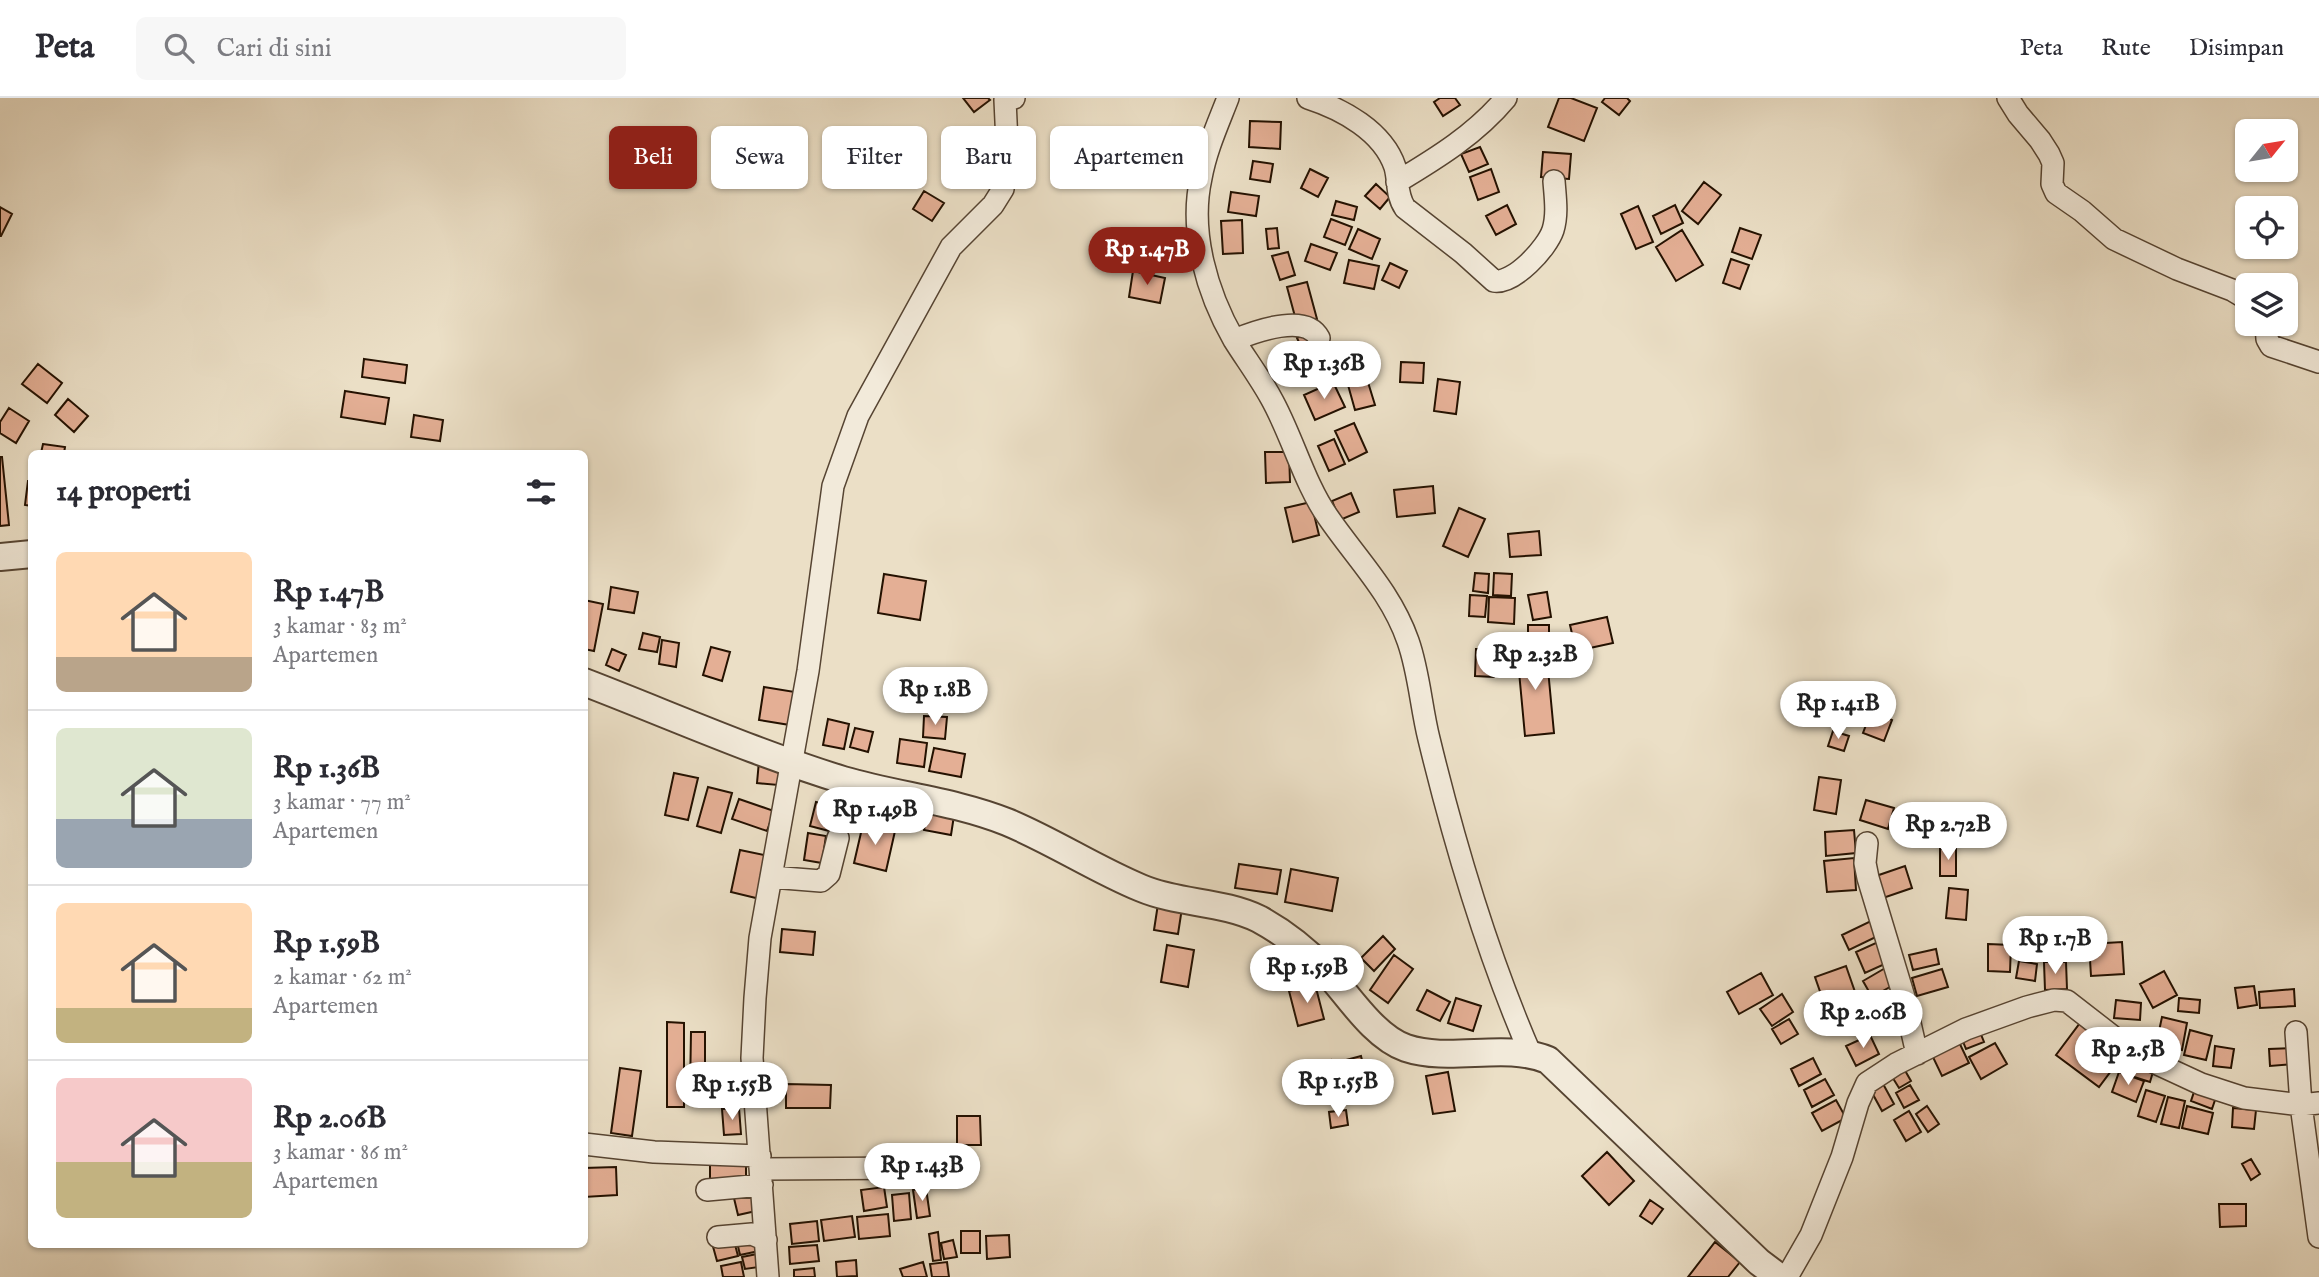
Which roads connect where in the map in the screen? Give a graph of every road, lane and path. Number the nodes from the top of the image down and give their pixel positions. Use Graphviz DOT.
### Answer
graph roads {
  1 [pos="1228,98"];
  2 [pos="1308,98"];
  3 [pos="1506,98"];
  4 [pos="2008,98"];
  5 [pos="1007,99"];
  6 [pos="1553,181"];
  7 [pos="1397,183"];
  8 [pos="2235,292"];
  9 [pos="2267,336"];
  10 [pos="1319,338"];
  11 [pos="1234,340"];
  12 [pos="2319,362"];
  13 [pos="28,554"];
  14 [pos="0,557"];
  15 [pos="588,683"];
  16 [pos="791,763"];
  17 [pos="838,838"];
  18 [pos="1867,843"];
  19 [pos="771,877"];
  20 [pos="2296,1032"];
  21 [pos="1917,1054"];
  22 [pos="1531,1055"];
  23 [pos="2310,1104"];
  24 [pos="588,1144"];
  25 [pos="918,1168"];
  26 [pos="761,1170"];
  27 [pos="707,1190"];
  28 [pos="718,1237"];
  29 [pos="2319,1237"];
  30 [pos="766,1240"];
  31 [pos="1763,1272"];
  32 [pos="768,1277"];
  33 [pos="1787,1277"];
  1 -- 11 [label="street"];
  2 -- 7 [label="street"];
  3 -- 7 [label="street"];
  4 -- 8 [label="street"];
  5 -- 16 [label="street"];
  6 -- 7 [label="street"];
  9 -- 12 [label="street"];
  10 -- 11 [label="street"];
  11 -- 22 [label="street"];
  13 -- 14 [label="street"];
  15 -- 16 [label="street"];
  16 -- 19 [label="street"];
  16 -- 22 [label="street"];
  17 -- 19 [label="street"];
  18 -- 21 [label="street"];
  19 -- 26 [label="street"];
  20 -- 23 [label="street"];
  21 -- 23 [label="street"];
  21 -- 33 [label="street"];
  22 -- 31 [label="street"];
  23 -- 29 [label="street"];
  24 -- 26 [label="street"];
  25 -- 26 [label="street"];
  26 -- 27 [label="street"];
  26 -- 30 [label="street"];
  28 -- 30 [label="street"];
  30 -- 32 [label="street"];
}
